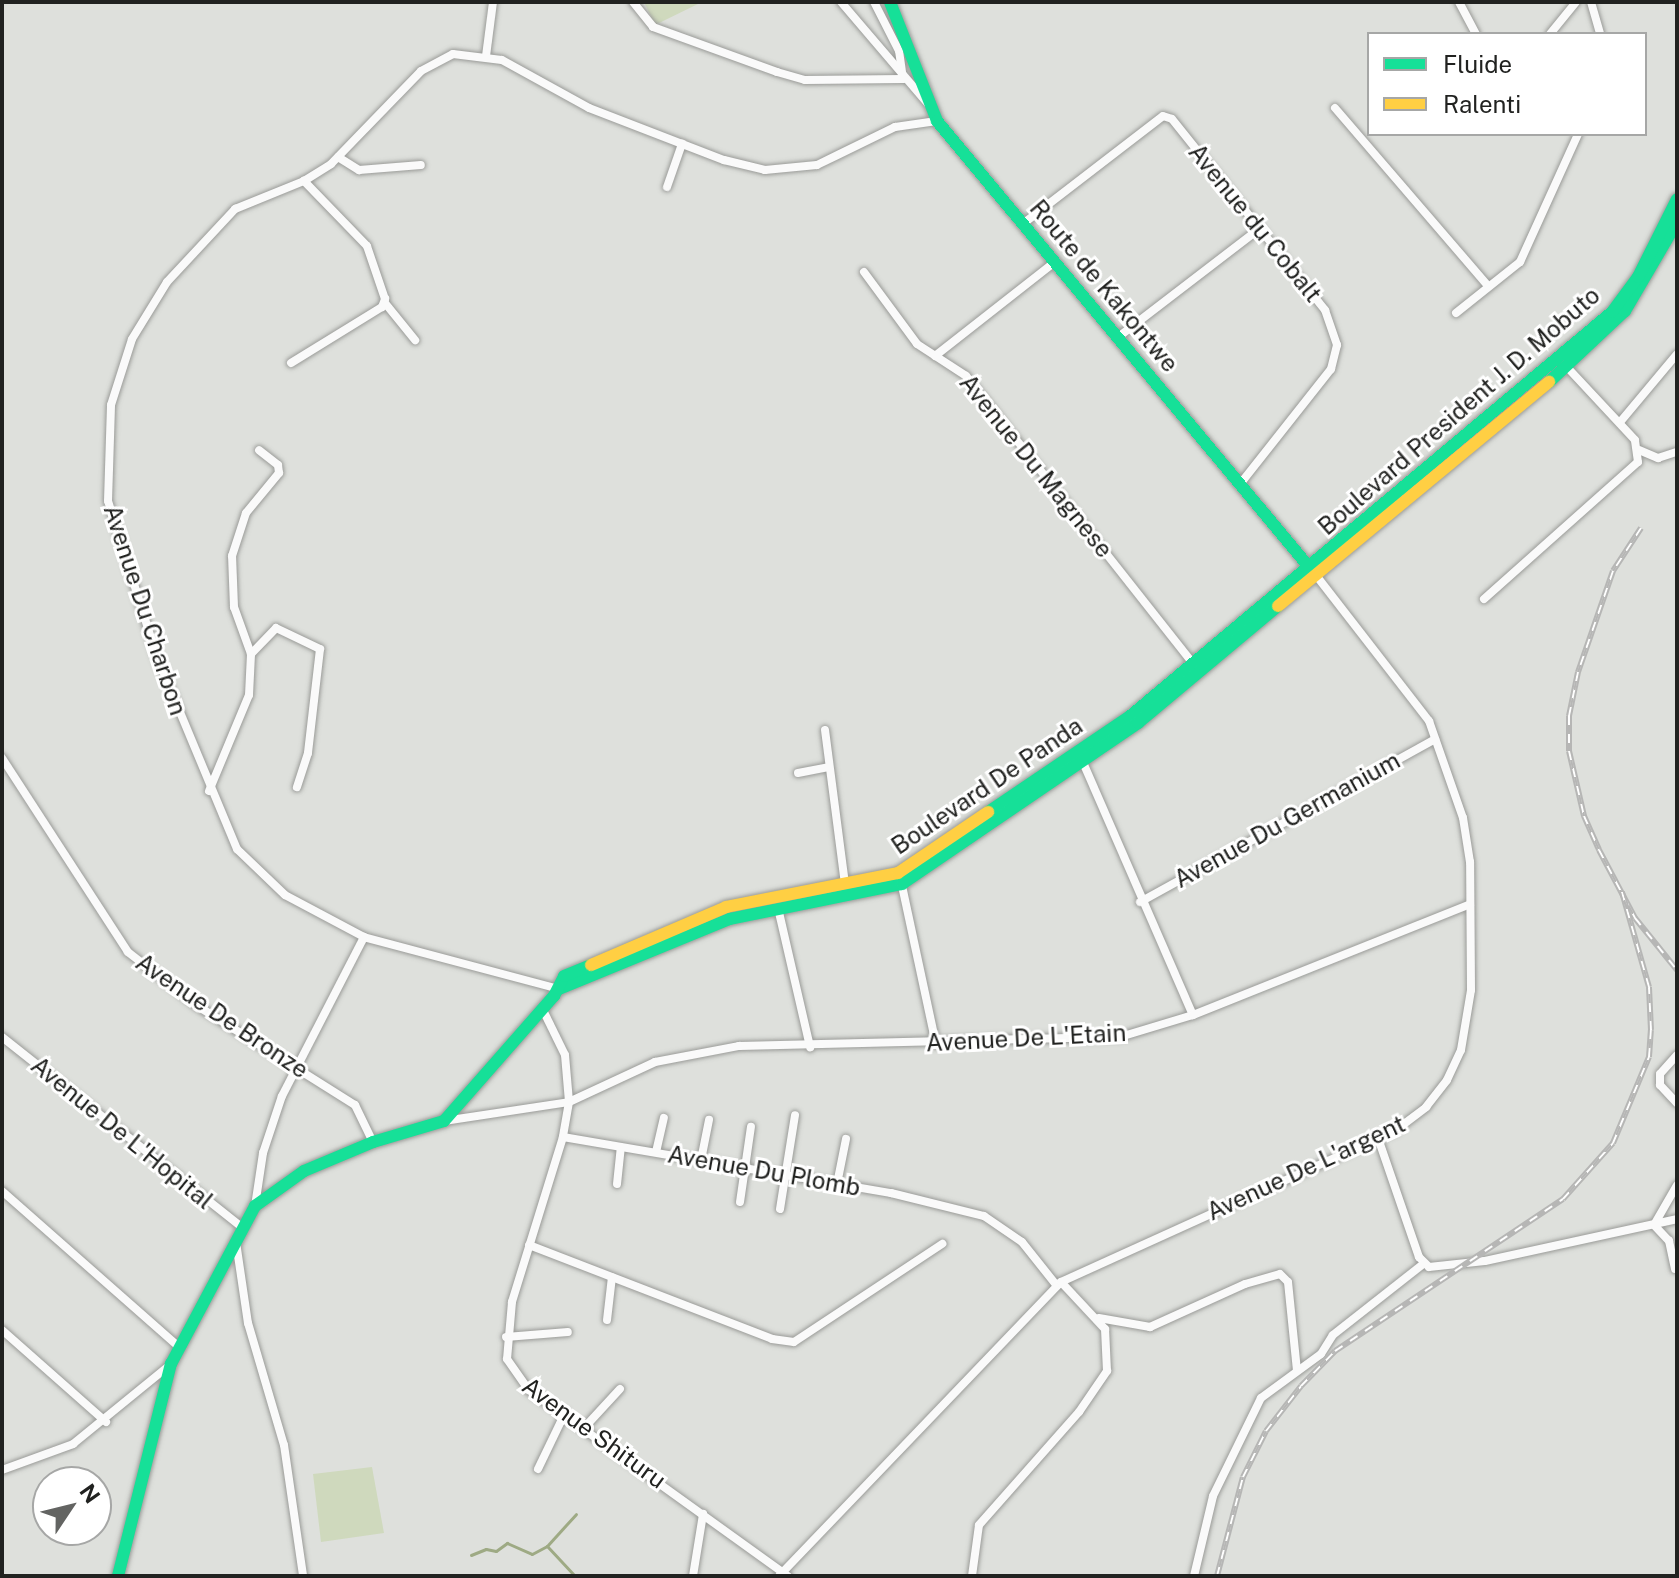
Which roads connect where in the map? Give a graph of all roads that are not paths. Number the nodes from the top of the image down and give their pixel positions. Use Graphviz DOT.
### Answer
graph roads {
  1 [pos="492,2"];
  2 [pos="633,2"];
  3 [pos="841,2"];
  4 [pos="874,2"];
  5 [pos="890,2"];
  6 [pos="1459,2"];
  7 [pos="1576,2"];
  8 [pos="1591,2"];
  9 [pos="1475,32"];
  10 [pos="1552,32"];
  11 [pos="1599,32"];
  12 [pos="486,56"];
  13 [pos="903,79"];
  14 [pos="929,105"];
  15 [pos="1335,108"];
  16 [pos="937,121"];
  17 [pos="1577,136"];
  18 [pos="682,144"];
  19 [pos="338,157"];
  20 [pos="421,165"];
  21 [pos="304,181"];
  22 [pos="667,187"];
  23 [pos="1677,199"];
  24 [pos="1677,222"];
  25 [pos="1024,223"];
  26 [pos="1259,229"];
  27 [pos="1055,262"];
  28 [pos="864,272"];
  29 [pos="1487,285"];
  30 [pos="385,303"];
  31 [pos="1456,313"];
  32 [pos="1117,338"];
  33 [pos="415,340"];
  34 [pos="1677,354"];
  35 [pos="935,356"];
  36 [pos="291,363"];
  37 [pos="1567,367"];
  38 [pos="1499,418"];
  39 [pos="1621,421"];
  40 [pos="259,450"];
  41 [pos="1639,450"];
  42 [pos="1677,452"];
  43 [pos="1241,483"];
  44 [pos="1314,573"];
  45 [pos="1484,599"];
  46 [pos="251,654"];
  47 [pos="1196,668"];
  48 [pos="825,730"];
  49 [pos="1435,739"];
  50 [pos="1081,757"];
  51 [pos="2,758"];
  52 [pos="828,767"];
  53 [pos="798,773"];
  54 [pos="6,776"];
  55 [pos="297,787"];
  56 [pos="209,791"];
  57 [pos="900,878"];
  58 [pos="845,882"];
  59 [pos="845,898"];
  60 [pos="777,901"];
  61 [pos="1140,902"];
  62 [pos="1470,904"];
  63 [pos="364,937"];
  64 [pos="559,989"];
  65 [pos="542,1008"];
  66 [pos="1193,1015"];
  67 [pos="2,1037"];
  68 [pos="936,1044"];
  69 [pos="810,1047"];
  70 [pos="1677,1055"];
  71 [pos="295,1068"];
  72 [pos="569,1102"];
  73 [pos="1677,1103"];
  74 [pos="795,1115"];
  75 [pos="664,1118"];
  76 [pos="709,1120"];
  77 [pos="444,1121"];
  78 [pos="751,1127"];
  79 [pos="563,1137"];
  80 [pos="1378,1138"];
  81 [pos="846,1139"];
  82 [pos="373,1142"];
  83 [pos="621,1147"];
  84 [pos="656,1152"];
  85 [pos="701,1160"];
  86 [pos="741,1167"];
  87 [pos="784,1174"];
  88 [pos="617,1184"];
  89 [pos="837,1184"];
  90 [pos="1677,1185"];
  91 [pos="2,1191"];
  92 [pos="740,1202"];
  93 [pos="255,1206"];
  94 [pos="780,1209"];
  95 [pos="1677,1219"];
  96 [pos="1654,1225"];
  97 [pos="243,1228"];
  98 [pos="236,1242"];
  99 [pos="942,1244"];
  100 [pos="529,1245"];
  101 [pos="1422,1265"];
  102 [pos="1675,1269"];
  103 [pos="612,1277"];
  104 [pos="1059,1284"];
  105 [pos="1098,1317"];
  106 [pos="607,1320"];
  107 [pos="2,1330"];
  108 [pos="568,1332"];
  109 [pos="506,1337"];
  110 [pos="179,1347"];
  111 [pos="171,1364"];
  112 [pos="1297,1371"];
  113 [pos="620,1389"];
  114 [pos="565,1413"];
  115 [pos="106,1422"];
  116 [pos="584,1428"];
  117 [pos="538,1469"];
  118 [pos="2,1470"];
  119 [pos="703,1514"];
  120 [pos="783,1574"];
  121 [pos="118,1576"];
  122 [pos="303,1576"];
  123 [pos="693,1576"];
  124 [pos="972,1576"];
  125 [pos="1194,1576"];
  1 -- 12 [label="street"];
  2 -- 13 [label="street"];
  3 -- 13 [label="street"];
  4 -- 13 [label="street"];
  5 -- 14 [label="street, Route de Kakontwe"];
  6 -- 9 [label="street"];
  7 -- 10 [label="street"];
  8 -- 11 [label="street"];
  12 -- 18 [label="street, Avenue Du Charbon"];
  12 -- 19 [label="street, Avenue Du Charbon"];
  13 -- 14 [label="street"];
  14 -- 16 [label="street, Route de Kakontwe"];
  15 -- 29 [label="street"];
  16 -- 18 [label="street, Avenue Du Charbon"];
  16 -- 25 [label="street, Route de Kakontwe"];
  17 -- 29 [label="street"];
  18 -- 22 [label="street"];
  19 -- 20 [label="street"];
  19 -- 21 [label="street, Avenue Du Charbon"];
  21 -- 30 [label="street"];
  21 -- 56 [label="street, Avenue Du Charbon"];
  23 -- 38 [label="street, Boulevard President J. D. Mobuto"];
  24 -- 37 [label="street, Boulevard President J. D. Mobuto"];
  25 -- 26 [label="street, Avenue du Cobalt"];
  25 -- 27 [label="street, Route de Kakontwe"];
  26 -- 32 [label="street"];
  26 -- 43 [label="street, Avenue du Cobalt"];
  27 -- 32 [label="street, Route de Kakontwe"];
  27 -- 35 [label="street"];
  28 -- 35 [label="street, Avenue Du Magnese"];
  29 -- 31 [label="street"];
  30 -- 33 [label="street"];
  30 -- 36 [label="street"];
  32 -- 43 [label="street, Route de Kakontwe"];
  34 -- 39 [label="street"];
  35 -- 47 [label="street, Avenue Du Magnese"];
  37 -- 38 [label="street, Boulevard President J. D. Mobuto"];
  37 -- 39 [label="street"];
  38 -- 44 [label="street, Boulevard President J. D. Mobuto"];
  39 -- 41 [label="street"];
  40 -- 46 [label="street"];
  41 -- 42 [label="street"];
  41 -- 45 [label="street"];
  43 -- 44 [label="street, Route de Kakontwe"];
  44 -- 47 [label="street, Boulevard De Panda"];
  44 -- 49 [label="street, Avenue De L'argent"];
  46 -- 55 [label="street"];
  46 -- 56 [label="street"];
  47 -- 50 [label="street, Boulevard De Panda"];
  48 -- 52 [label="street"];
  49 -- 61 [label="street, Avenue Du Germanium"];
  49 -- 62 [label="street, Avenue De L'argent"];
  50 -- 57 [label="street, Boulevard De Panda"];
  50 -- 61 [label="street"];
  51 -- 54 [label="street, Avenue De Bronze"];
  52 -- 53 [label="street"];
  52 -- 58 [label="street"];
  54 -- 71 [label="street, Avenue De Bronze"];
  56 -- 63 [label="street, Avenue Du Charbon"];
  57 -- 58 [label="street, Boulevard De Panda"];
  57 -- 59 [label="street, Boulevard De Panda"];
  57 -- 68 [label="street"];
  58 -- 59 [label="street"];
  58 -- 60 [label="street, Boulevard De Panda"];
  59 -- 60 [label="street, Boulevard De Panda"];
  60 -- 64 [label="street, Boulevard De Panda"];
  60 -- 69 [label="street"];
  61 -- 66 [label="street"];
  62 -- 66 [label="street, Avenue De L'Etain"];
  62 -- 80 [label="street, Avenue De L'argent"];
  63 -- 64 [label="street, Avenue Du Charbon"];
  63 -- 71 [label="street"];
  64 -- 65 [label="street, Boulevard De Panda"];
  65 -- 72 [label="street, Avenue Shituru"];
  65 -- 77 [label="street, Boulevard De Panda"];
  66 -- 68 [label="street, Avenue De L'Etain"];
  67 -- 97 [label="street, Avenue De L'Hopital"];
  68 -- 69 [label="street, Avenue De L'Etain"];
  69 -- 72 [label="street, Avenue De L'Etain"];
  70 -- 73 [label="street"];
  71 -- 82 [label="street, Avenue De Bronze"];
  71 -- 93 [label="street"];
  72 -- 77 [label="street, Avenue De L'Etain"];
  72 -- 79 [label="street, Avenue Shituru"];
  74 -- 87 [label="street"];
  75 -- 84 [label="street"];
  76 -- 85 [label="street"];
  77 -- 82 [label="street"];
  78 -- 86 [label="street"];
  79 -- 83 [label="street, Avenue Du Plomb"];
  79 -- 100 [label="street, Avenue Shituru"];
  80 -- 101 [label="street"];
  80 -- 104 [label="street, Avenue De L'argent"];
  81 -- 89 [label="street"];
  82 -- 93 [label="street"];
  83 -- 84 [label="street, Avenue Du Plomb"];
  83 -- 88 [label="street"];
  84 -- 85 [label="street, Avenue Du Plomb"];
  85 -- 86 [label="street, Avenue Du Plomb"];
  86 -- 87 [label="street, Avenue Du Plomb"];
  86 -- 92 [label="street"];
  87 -- 89 [label="street, Avenue Du Plomb"];
  87 -- 94 [label="street"];
  89 -- 104 [label="street, Avenue Du Plomb"];
  90 -- 96 [label="street"];
  91 -- 110 [label="street"];
  93 -- 97 [label="street"];
  95 -- 96 [label="street"];
  96 -- 101 [label="street"];
  96 -- 102 [label="street"];
  97 -- 98 [label="street"];
  98 -- 110 [label="street"];
  98 -- 122 [label="street"];
  99 -- 103 [label="street"];
  100 -- 103 [label="street"];
  100 -- 109 [label="street, Avenue Shituru"];
  101 -- 112 [label="street"];
  103 -- 106 [label="street"];
  104 -- 105 [label="street, Avenue Du Plomb"];
  104 -- 120 [label="street, Avenue De L'argent"];
  105 -- 112 [label="street"];
  105 -- 124 [label="street"];
  107 -- 115 [label="street"];
  108 -- 109 [label="street"];
  109 -- 114 [label="street, Avenue Shituru"];
  110 -- 111 [label="street"];
  111 -- 115 [label="street"];
  111 -- 121 [label="street"];
  112 -- 125 [label="street"];
  113 -- 116 [label="street"];
  114 -- 116 [label="street, Avenue Shituru"];
  114 -- 117 [label="street"];
  115 -- 118 [label="street"];
  116 -- 119 [label="street, Avenue Shituru"];
  119 -- 120 [label="street, Avenue Shituru"];
  119 -- 123 [label="street"];
}
